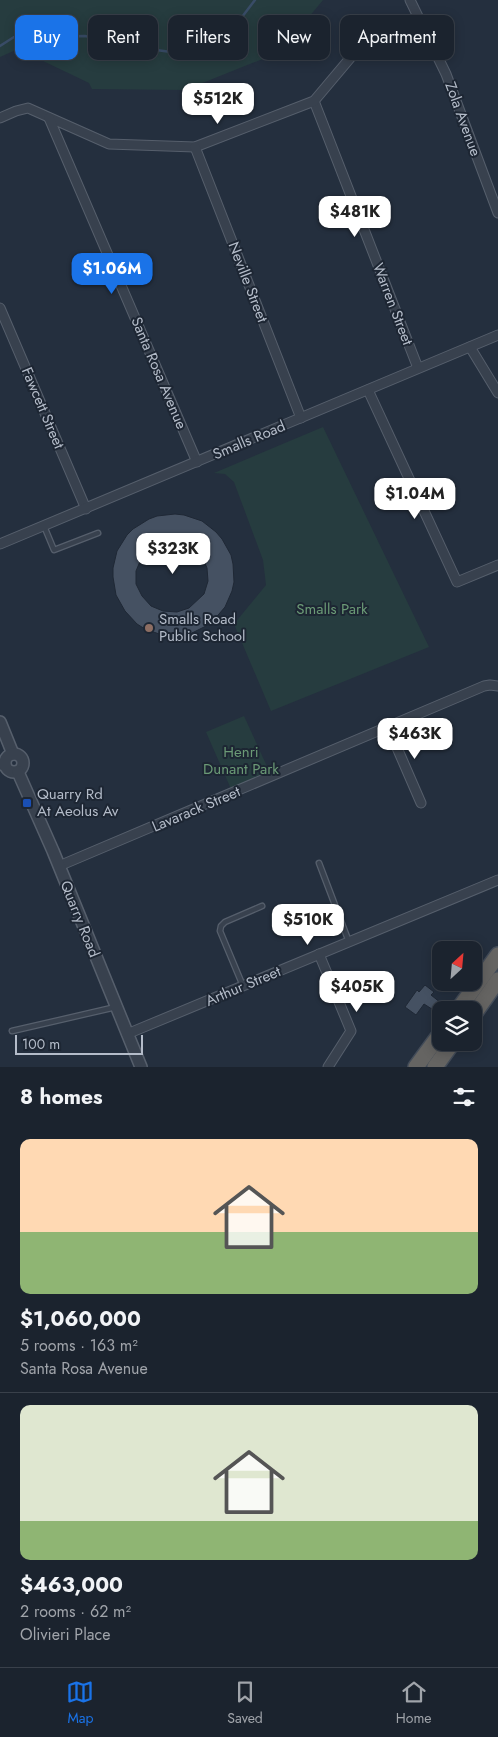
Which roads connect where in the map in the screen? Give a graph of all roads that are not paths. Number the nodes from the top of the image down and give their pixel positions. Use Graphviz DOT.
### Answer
graph roads {
  1 [pos="410,0"];
  2 [pos="417,15"];
  3 [pos="348,60"];
  4 [pos="439,60"];
  5 [pos="314,100"];
  6 [pos="0,118"];
  7 [pos="49,118"];
  8 [pos="195,147"];
  9 [pos="498,213"];
  10 [pos="0,308"];
  11 [pos="498,335"];
  12 [pos="470,347"];
  13 [pos="418,368"];
  14 [pos="368,390"];
  15 [pos="498,393"];
  16 [pos="301,418"];
  17 [pos="197,462"];
  18 [pos="86,509"];
  19 [pos="44,526"];
  20 [pos="98,534"];
  21 [pos="0,544"];
  22 [pos="498,565"];
  23 [pos="498,686"];
  24 [pos="0,722"];
  25 [pos="388,727"];
  26 [pos="13,754"];
  27 [pos="3,765"];
  28 [pos="18,772"];
  29 [pos="421,803"];
  30 [pos="319,863"];
  31 [pos="59,866"];
  32 [pos="498,880"];
  33 [pos="262,906"];
  34 [pos="349,942"];
  35 [pos="318,954"];
  36 [pos="498,955"];
  37 [pos="498,980"];
  38 [pos="243,986"];
  39 [pos="465,1001"];
  40 [pos="482,1003"];
  41 [pos="116,1007"];
  42 [pos="12,1031"];
  43 [pos="127,1034"];
  44 [pos="432,1045"];
  45 [pos="447,1051"];
  46 [pos="141,1067"];
  47 [pos="328,1067"];
  48 [pos="416,1067"];
  49 [pos="435,1067"];
  1 -- 2 [label="street, Zola Avenue"];
  3 -- 5 [label="street"];
  4 -- 9 [label="street, Zola Avenue"];
  5 -- 8 [label="street"];
  5 -- 13 [label="street, Warren Street"];
  6 -- 7 [label="street"];
  7 -- 8 [label="street"];
  7 -- 17 [label="street, Santa Rosa Avenue"];
  8 -- 16 [label="street, Neville Street"];
  10 -- 18 [label="street, Fawcett Street"];
  11 -- 12 [label="street, Smalls Road"];
  12 -- 13 [label="street, Smalls Road"];
  12 -- 15 [label="street"];
  13 -- 14 [label="street, Smalls Road"];
  14 -- 16 [label="street, Smalls Road"];
  14 -- 22 [label="street"];
  16 -- 17 [label="street, Smalls Road"];
  17 -- 18 [label="street, Smalls Road"];
  18 -- 19 [label="street, Smalls Road"];
  19 -- 20 [label="lane"];
  19 -- 21 [label="street, Smalls Road"];
  23 -- 25 [label="street, Lavarack Street"];
  24 -- 26 [label="street"];
  25 -- 29 [label="street"];
  25 -- 31 [label="street, Lavarack Street"];
  26 -- 27 [label="street"];
  26 -- 28 [label="street"];
  27 -- 28 [label="street"];
  28 -- 31 [label="street, Quarry Road"];
  30 -- 34 [label="lane"];
  31 -- 41 [label="street, Quarry Road"];
  32 -- 34 [label="street, Arthur Street"];
  33 -- 38 [label="lane"];
  34 -- 35 [label="street, Arthur Street"];
  35 -- 38 [label="street, Arthur Street"];
  35 -- 47 [label="street"];
  36 -- 39 [label="highway"];
  37 -- 40 [label="highway"];
  38 -- 43 [label="street, Arthur Street"];
  41 -- 42 [label="lane"];
  41 -- 43 [label="street, Quarry Road"];
  43 -- 46 [label="street, Quarry Road"];
  44 -- 48 [label="highway"];
  45 -- 49 [label="highway"];
}
